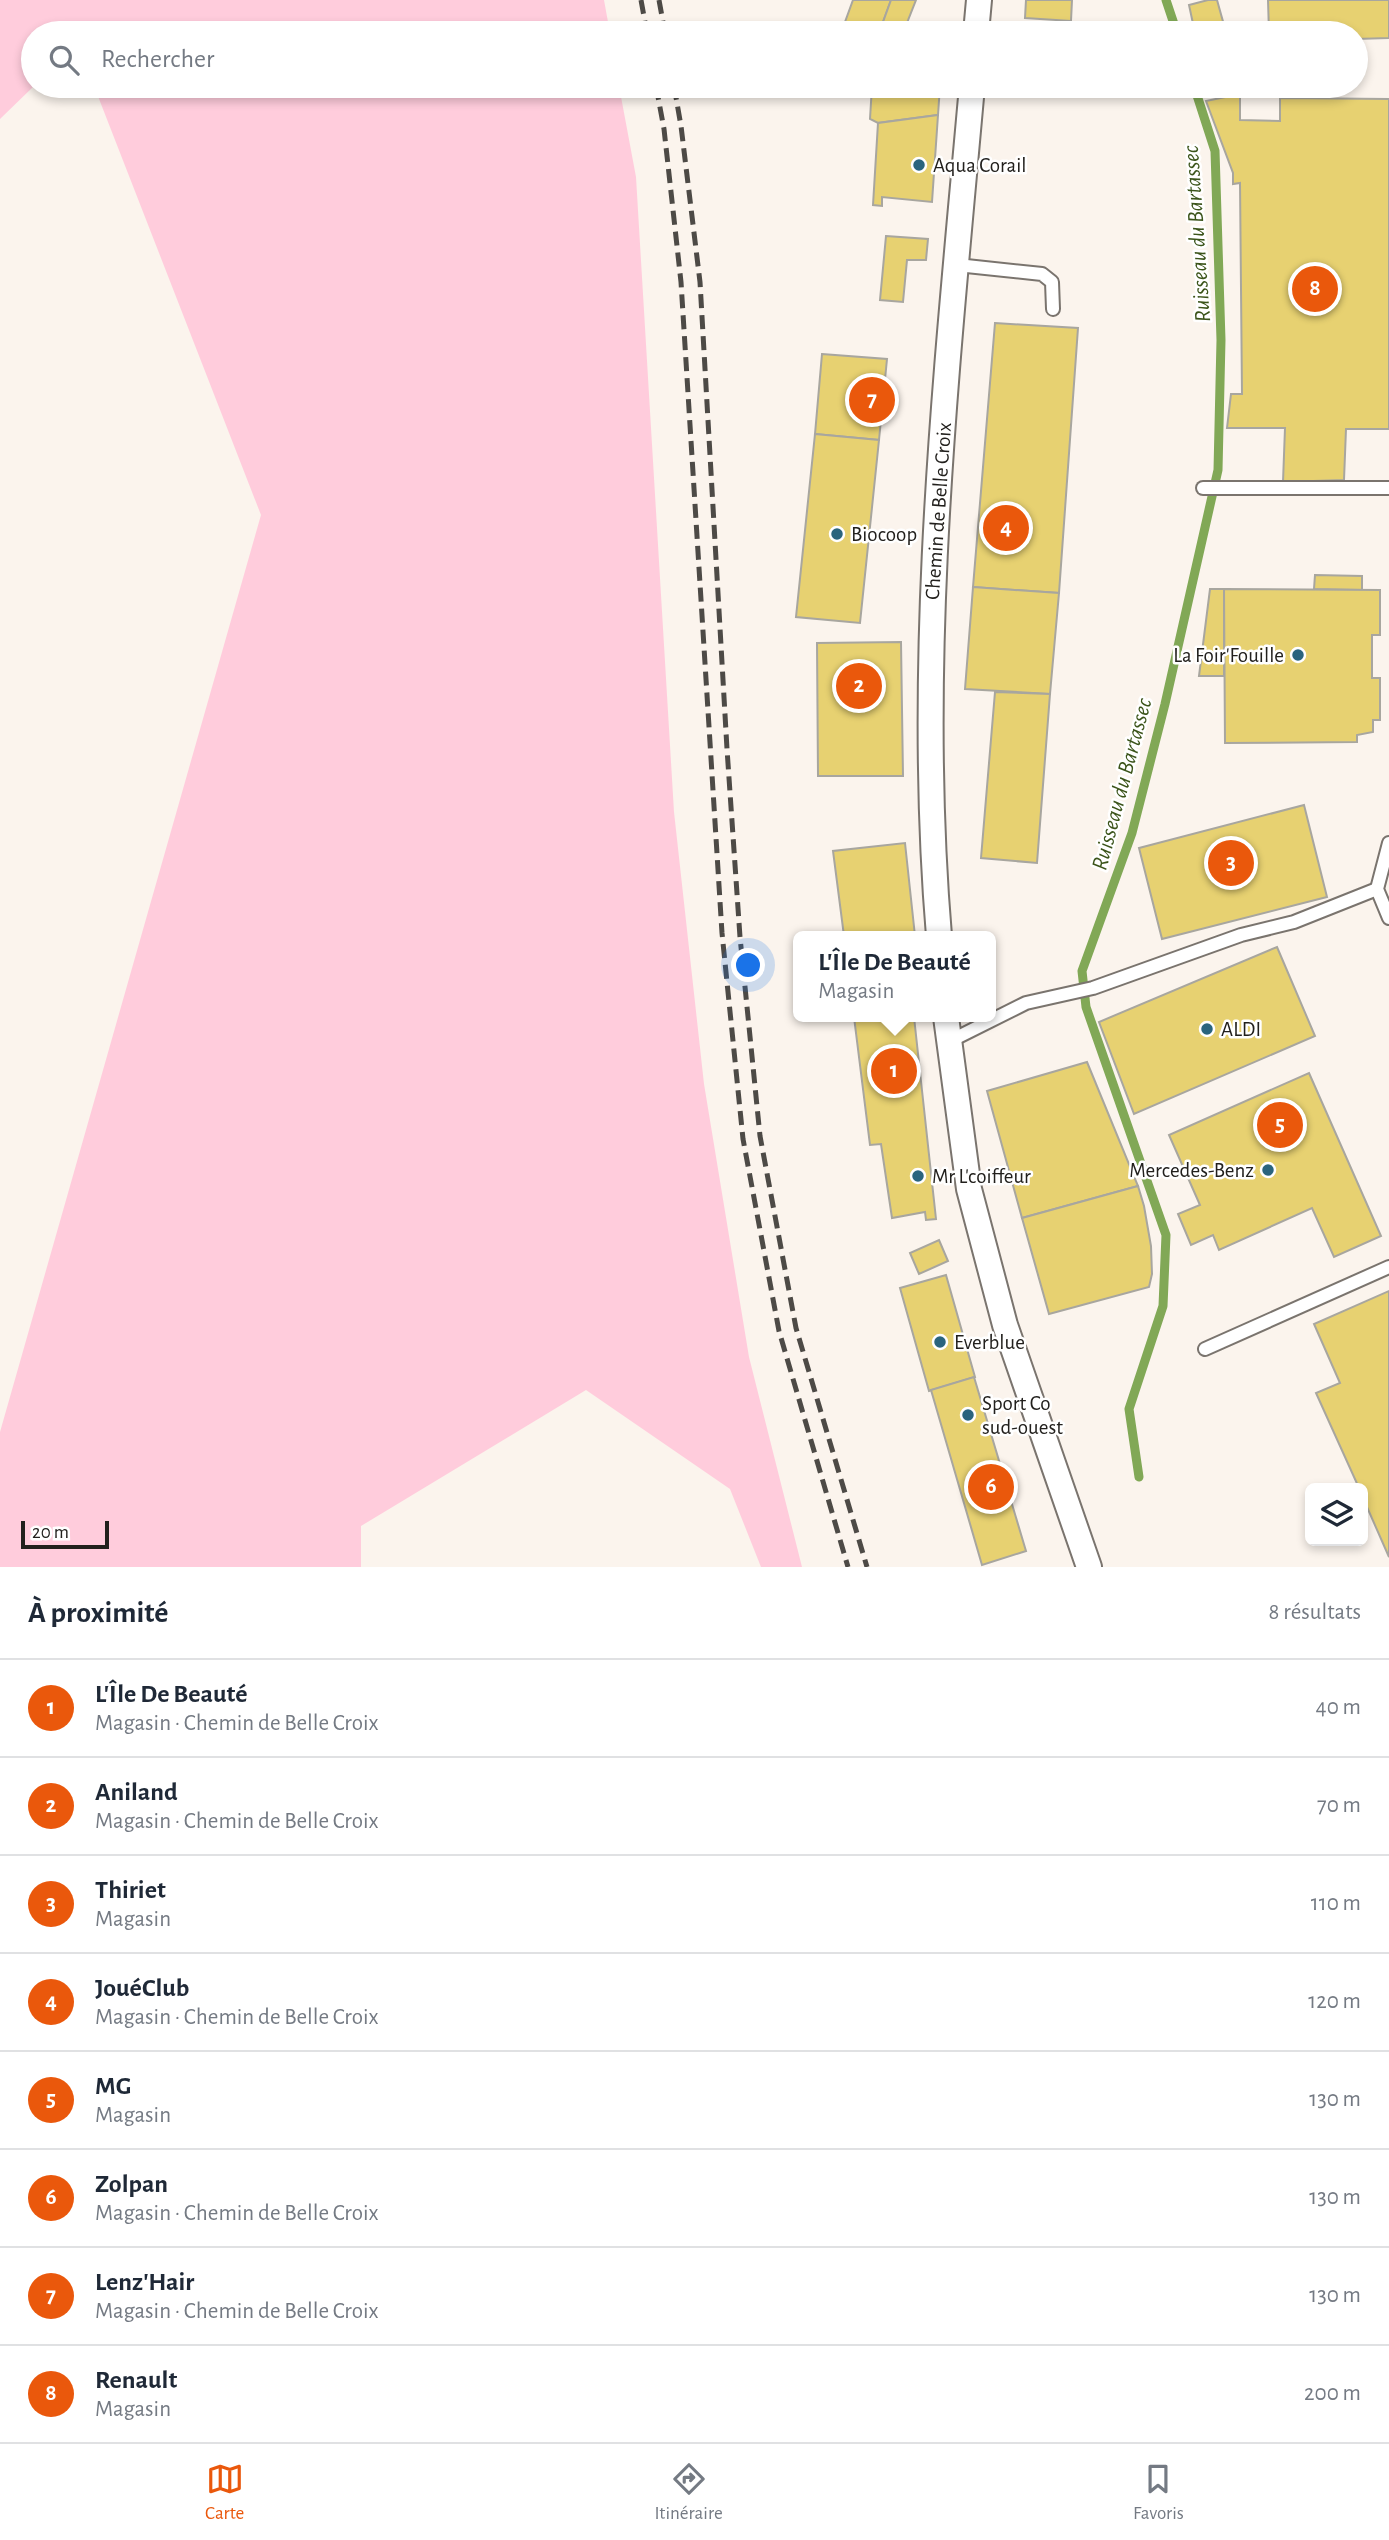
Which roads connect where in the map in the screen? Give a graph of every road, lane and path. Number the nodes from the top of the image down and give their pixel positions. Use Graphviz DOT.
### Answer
graph roads {
  1 [pos="979,0"];
  2 [pos="977,21"];
  3 [pos="971,98"];
  4 [pos="957,265"];
  5 [pos="1053,309"];
  6 [pos="1203,488"];
  7 [pos="1389,488"];
  8 [pos="1389,843"];
  9 [pos="1377,889"];
  10 [pos="1389,918"];
  11 [pos="939,931"];
  12 [pos="996,1018"];
  13 [pos="947,1022"];
  14 [pos="988,1022"];
  15 [pos="950,1041"];
  16 [pos="1389,1267"];
  17 [pos="1205,1349"];
  18 [pos="1089,1567"];
  1 -- 2 [label="street"];
  3 -- 4 [label="street, Chemin de Belle Croix"];
  4 -- 5 [label="lane"];
  4 -- 11 [label="street, Chemin de Belle Croix"];
  6 -- 7 [label="lane"];
  8 -- 9 [label="lane"];
  9 -- 10 [label="lane"];
  9 -- 12 [label="lane"];
  13 -- 15 [label="street"];
  14 -- 15 [label="lane"];
  15 -- 18 [label="street"];
  16 -- 17 [label="lane"];
}
